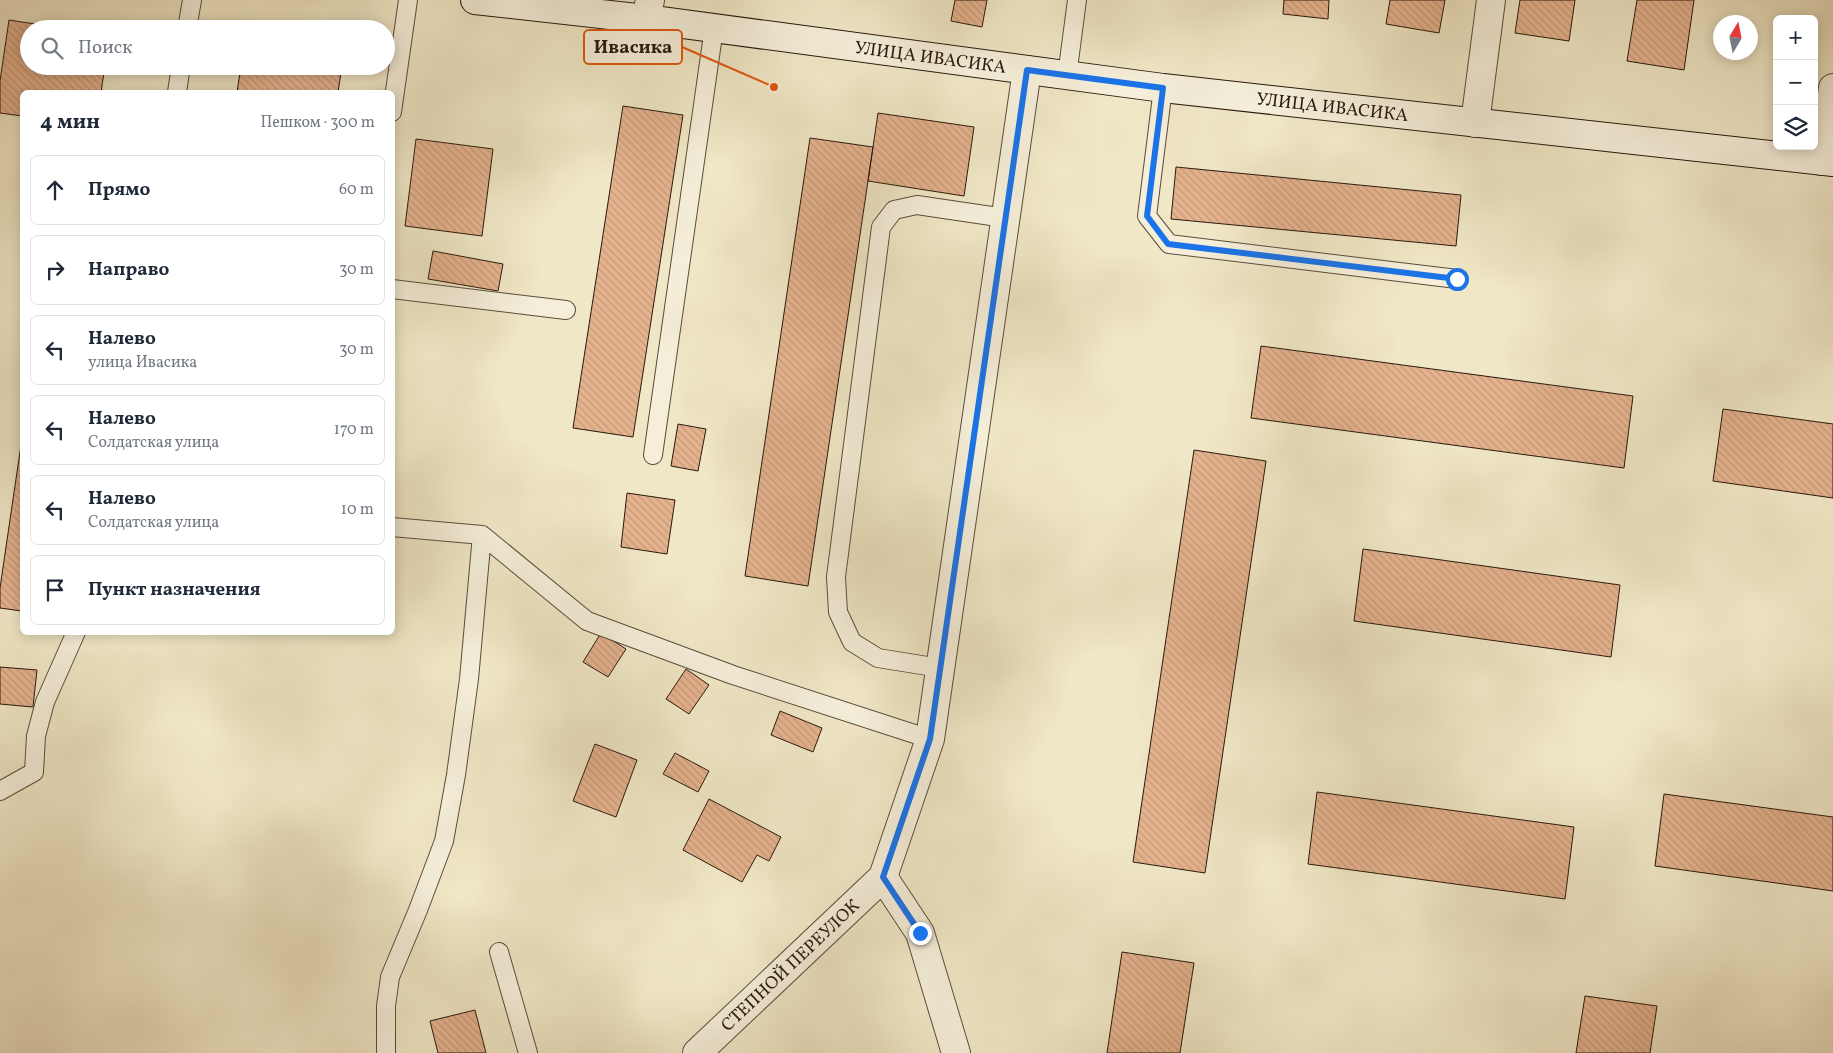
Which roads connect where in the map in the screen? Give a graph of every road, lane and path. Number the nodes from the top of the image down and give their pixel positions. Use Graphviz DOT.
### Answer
graph roads {
  1 [pos="192,0"];
  2 [pos="408,0"];
  3 [pos="474,0"];
  4 [pos="1077,0"];
  5 [pos="1491,0"];
  6 [pos="648,10"];
  7 [pos="189,20"];
  8 [pos="714,28"];
  9 [pos="1027,70"];
  10 [pos="181,75"];
  11 [pos="1067,76"];
  12 [pos="1163,88"];
  13 [pos="1833,88"];
  14 [pos="178,90"];
  15 [pos="395,91"];
  16 [pos="1476,123"];
  17 [pos="1828,162"];
  18 [pos="1005,218"];
  19 [pos="1457,279"];
  20 [pos="395,289"];
  21 [pos="566,310"];
  22 [pos="653,455"];
  23 [pos="395,527"];
  24 [pos="482,534"];
  25 [pos="75,635"];
  26 [pos="940,668"];
  27 [pos="930,739"];
  28 [pos="0,791"];
  29 [pos="883,877"];
  30 [pos="499,952"];
  31 [pos="386,1053"];
  32 [pos="528,1053"];
  33 [pos="697,1053"];
  34 [pos="956,1053"];
  1 -- 7 [label="lane"];
  2 -- 15 [label="lane"];
  3 -- 6 [label="street, УЛИЦА ИВАСИКА"];
  4 -- 11 [label="lane"];
  5 -- 16 [label="street"];
  6 -- 8 [label="street, УЛИЦА ИВАСИКА"];
  8 -- 9 [label="street, УЛИЦА ИВАСИКА"];
  8 -- 22 [label="lane"];
  9 -- 11 [label="street, УЛИЦА ИВАСИКА"];
  9 -- 18 [label="street"];
  10 -- 14 [label="lane"];
  11 -- 12 [label="street, УЛИЦА ИВАСИКА"];
  12 -- 16 [label="street, УЛИЦА ИВАСИКА"];
  12 -- 19 [label="lane"];
  13 -- 17 [label="street"];
  16 -- 17 [label="street, УЛИЦА ИВАСИКА"];
  18 -- 26 [label="street"];
  18 -- 26 [label="lane"];
  20 -- 21 [label="lane"];
  23 -- 24 [label="lane"];
  24 -- 27 [label="lane"];
  24 -- 31 [label="lane"];
  25 -- 28 [label="lane"];
  26 -- 27 [label="street"];
  27 -- 29 [label="street"];
  29 -- 33 [label="street, СТЕПНОЙ ПЕРЕУЛОК"];
  29 -- 34 [label="street"];
  30 -- 32 [label="lane"];
}
